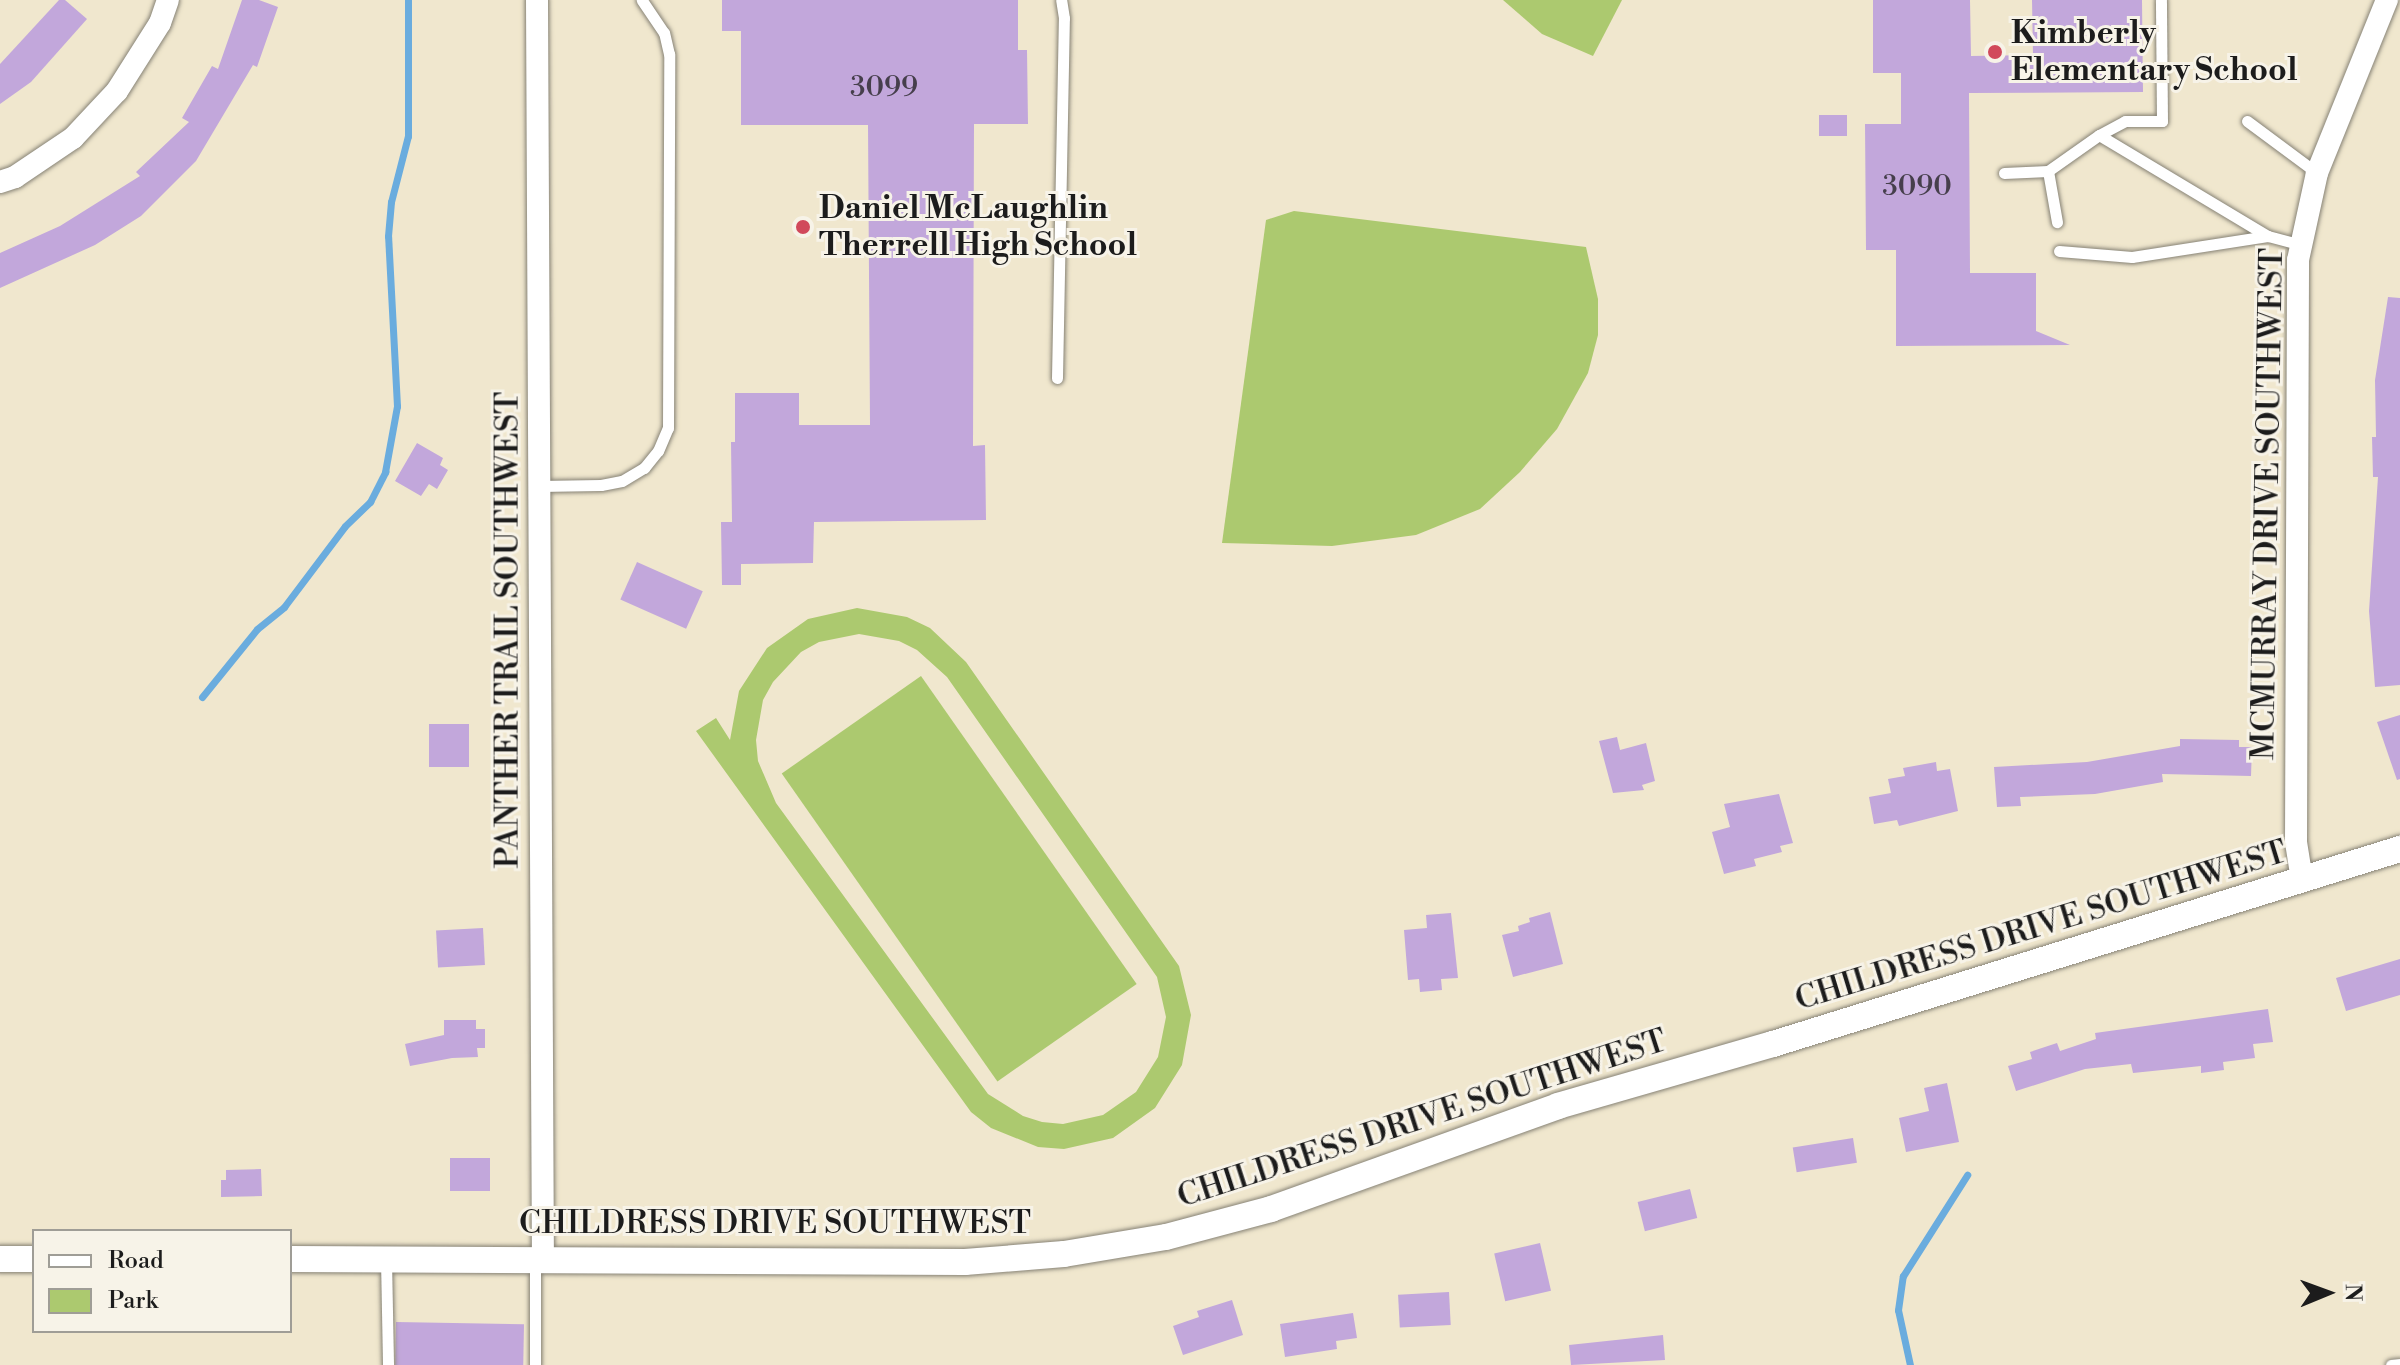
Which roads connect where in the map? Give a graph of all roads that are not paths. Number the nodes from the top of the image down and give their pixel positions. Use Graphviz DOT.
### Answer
graph roads {
  1 [pos="168,0"];
  2 [pos="537,0"];
  3 [pos="642,0"];
  4 [pos="1061,0"];
  5 [pos="2161,0"];
  6 [pos="2387,0"];
  7 [pos="2247,121"];
  8 [pos="2099,135"];
  9 [pos="2048,171"];
  10 [pos="2004,173"];
  11 [pos="2317,173"];
  12 [pos="0,182"];
  13 [pos="2057,222"];
  14 [pos="2268,236"];
  15 [pos="2301,245"];
  16 [pos="2059,251"];
  17 [pos="1057,378"];
  18 [pos="539,486"];
  19 [pos="2400,849"];
  20 [pos="2302,880"];
  21 [pos="0,1259"];
  22 [pos="32,1259"];
  23 [pos="292,1259"];
  24 [pos="386,1259"];
  25 [pos="539,1259"];
  26 [pos="2400,1364"];
  27 [pos="388,1365"];
  28 [pos="535,1365"];
  29 [pos="2391,1365"];
  1 -- 12 [label="street"];
  2 -- 18 [label="street, PANTHER TRAIL SOUTHWEST"];
  3 -- 18 [label="lane"];
  4 -- 17 [label="lane"];
  5 -- 8 [label="lane"];
  6 -- 11 [label="street, MCMURRAY DRIVE SOUTHWEST"];
  7 -- 11 [label="lane"];
  8 -- 9 [label="lane"];
  8 -- 14 [label="lane"];
  9 -- 10 [label="lane"];
  9 -- 13 [label="lane"];
  11 -- 15 [label="street, MCMURRAY DRIVE SOUTHWEST"];
  14 -- 15 [label="lane"];
  14 -- 16 [label="lane"];
  15 -- 20 [label="street, MCMURRAY DRIVE SOUTHWEST"];
  18 -- 25 [label="street, PANTHER TRAIL SOUTHWEST"];
  19 -- 20 [label="street, CHILDRESS DRIVE SOUTHWEST"];
  20 -- 25 [label="street, CHILDRESS DRIVE SOUTHWEST"];
  21 -- 22 [label="street"];
  23 -- 24 [label="street, CHILDRESS DRIVE SOUTHWEST"];
  24 -- 25 [label="street, CHILDRESS DRIVE SOUTHWEST"];
  24 -- 27 [label="lane"];
  25 -- 28 [label="lane"];
  26 -- 29 [label="lane"];
}
